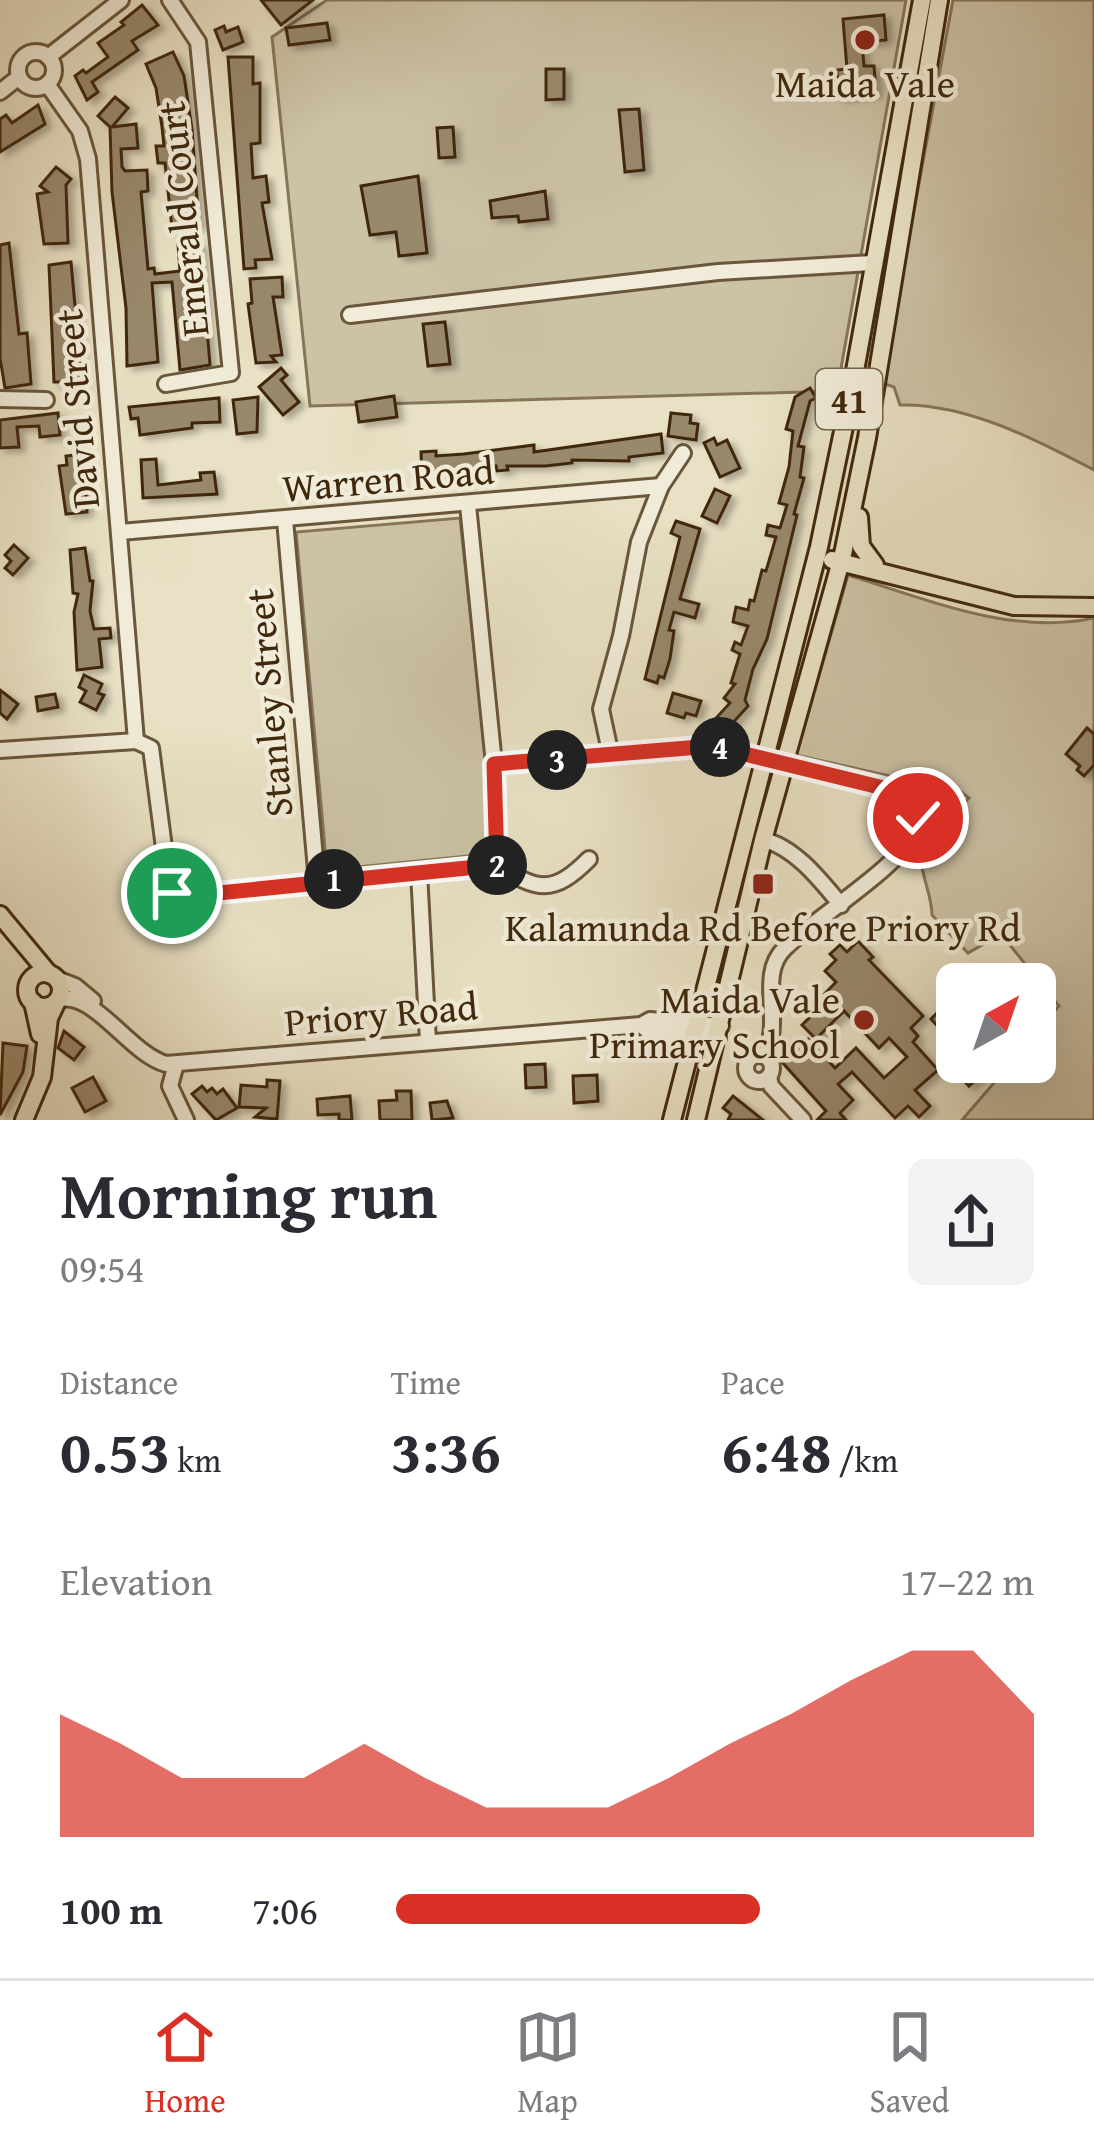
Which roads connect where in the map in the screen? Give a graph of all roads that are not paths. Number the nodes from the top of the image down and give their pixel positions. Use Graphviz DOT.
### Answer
graph roads {
  1 [pos="121,0"];
  2 [pos="170,0"];
  3 [pos="922,0"];
  4 [pos="939,0"];
  5 [pos="48,57"];
  6 [pos="19,77"];
  7 [pos="47,84"];
  8 [pos="0,92"];
  9 [pos="872,263"];
  10 [pos="350,315"];
  11 [pos="166,383"];
  12 [pos="0,399"];
  13 [pos="46,400"];
  14 [pos="867,438"];
  15 [pos="683,453"];
  16 [pos="661,486"];
  17 [pos="468,505"];
  18 [pos="285,520"];
  19 [pos="120,532"];
  20 [pos="818,552"];
  21 [pos="841,558"];
  22 [pos="878,567"];
  23 [pos="1094,607"];
  24 [pos="136,741"];
  25 [pos="0,750"];
  26 [pos="611,756"];
  27 [pos="776,761"];
  28 [pos="494,764"];
  29 [pos="763,840"];
  30 [pos="589,859"];
  31 [pos="497,865"];
  32 [pos="419,872"];
  33 [pos="317,881"];
  34 [pos="841,905"];
  35 [pos="0,915"];
  36 [pos="0,928"];
  37 [pos="53,976"];
  38 [pos="28,983"];
  39 [pos="57,1001"];
  40 [pos="33,1002"];
  41 [pos="696,1029"];
  42 [pos="719,1032"];
  43 [pos="428,1042"];
  44 [pos="133,1045"];
  45 [pos="764,1056"];
  46 [pos="176,1064"];
  47 [pos="769,1076"];
  48 [pos="12,1120"];
  49 [pos="24,1120"];
  50 [pos="186,1120"];
  51 [pos="672,1120"];
  52 [pos="696,1120"];
  53 [pos="803,1120"];
  1 -- 5 [label="street"];
  2 -- 11 [label="street, Emerald Court"];
  3 -- 9 [label="main road, 41"];
  4 -- 14 [label="main road, 41"];
  5 -- 6 [label="street"];
  5 -- 7 [label="street"];
  6 -- 7 [label="street"];
  6 -- 8 [label="street"];
  7 -- 19 [label="street, David Street"];
  9 -- 10 [label="street"];
  9 -- 20 [label="main road, 41"];
  12 -- 13 [label="street"];
  14 -- 21 [label="main road, 41"];
  14 -- 22 [label="main road"];
  15 -- 16 [label="street"];
  16 -- 17 [label="street, Warren Road"];
  16 -- 26 [label="street"];
  17 -- 18 [label="street, Warren Road"];
  17 -- 28 [label="street"];
  18 -- 19 [label="street, Warren Road"];
  18 -- 33 [label="street, Stanley Street"];
  19 -- 24 [label="street, David Street"];
  20 -- 21 [label="main road"];
  20 -- 27 [label="main road, 41"];
  21 -- 22 [label="main road"];
  21 -- 27 [label="main road, 41"];
  22 -- 23 [label="main road"];
  24 -- 25 [label="street"];
  24 -- 33 [label="street, David Street"];
  26 -- 27 [label="street"];
  26 -- 28 [label="street"];
  27 -- 29 [label="main road, 41"];
  27 -- 34 [label="street"];
  27 -- 41 [label="main road, 41"];
  28 -- 31 [label="street"];
  29 -- 34 [label="street"];
  29 -- 42 [label="main road, 41"];
  30 -- 31 [label="street"];
  31 -- 32 [label="street"];
  32 -- 33 [label="street"];
  32 -- 43 [label="street"];
  34 -- 45 [label="street"];
  35 -- 37 [label="main road"];
  36 -- 38 [label="main road"];
  37 -- 38 [label="main road"];
  37 -- 39 [label="main road"];
  37 -- 44 [label="street, Priory Road"];
  38 -- 40 [label="main road"];
  39 -- 40 [label="main road"];
  39 -- 44 [label="street, Priory Road"];
  39 -- 49 [label="main road"];
  40 -- 48 [label="main road"];
  41 -- 42 [label="street, Priory Road"];
  41 -- 43 [label="street, Priory Road"];
  41 -- 51 [label="main road, 41"];
  42 -- 52 [label="main road, 41"];
  43 -- 46 [label="street, Priory Road"];
  44 -- 46 [label="street, Priory Road"];
  45 -- 47 [label="street"];
  45 -- 47 [label="street"];
  46 -- 50 [label="street"];
  47 -- 53 [label="street"];
}
